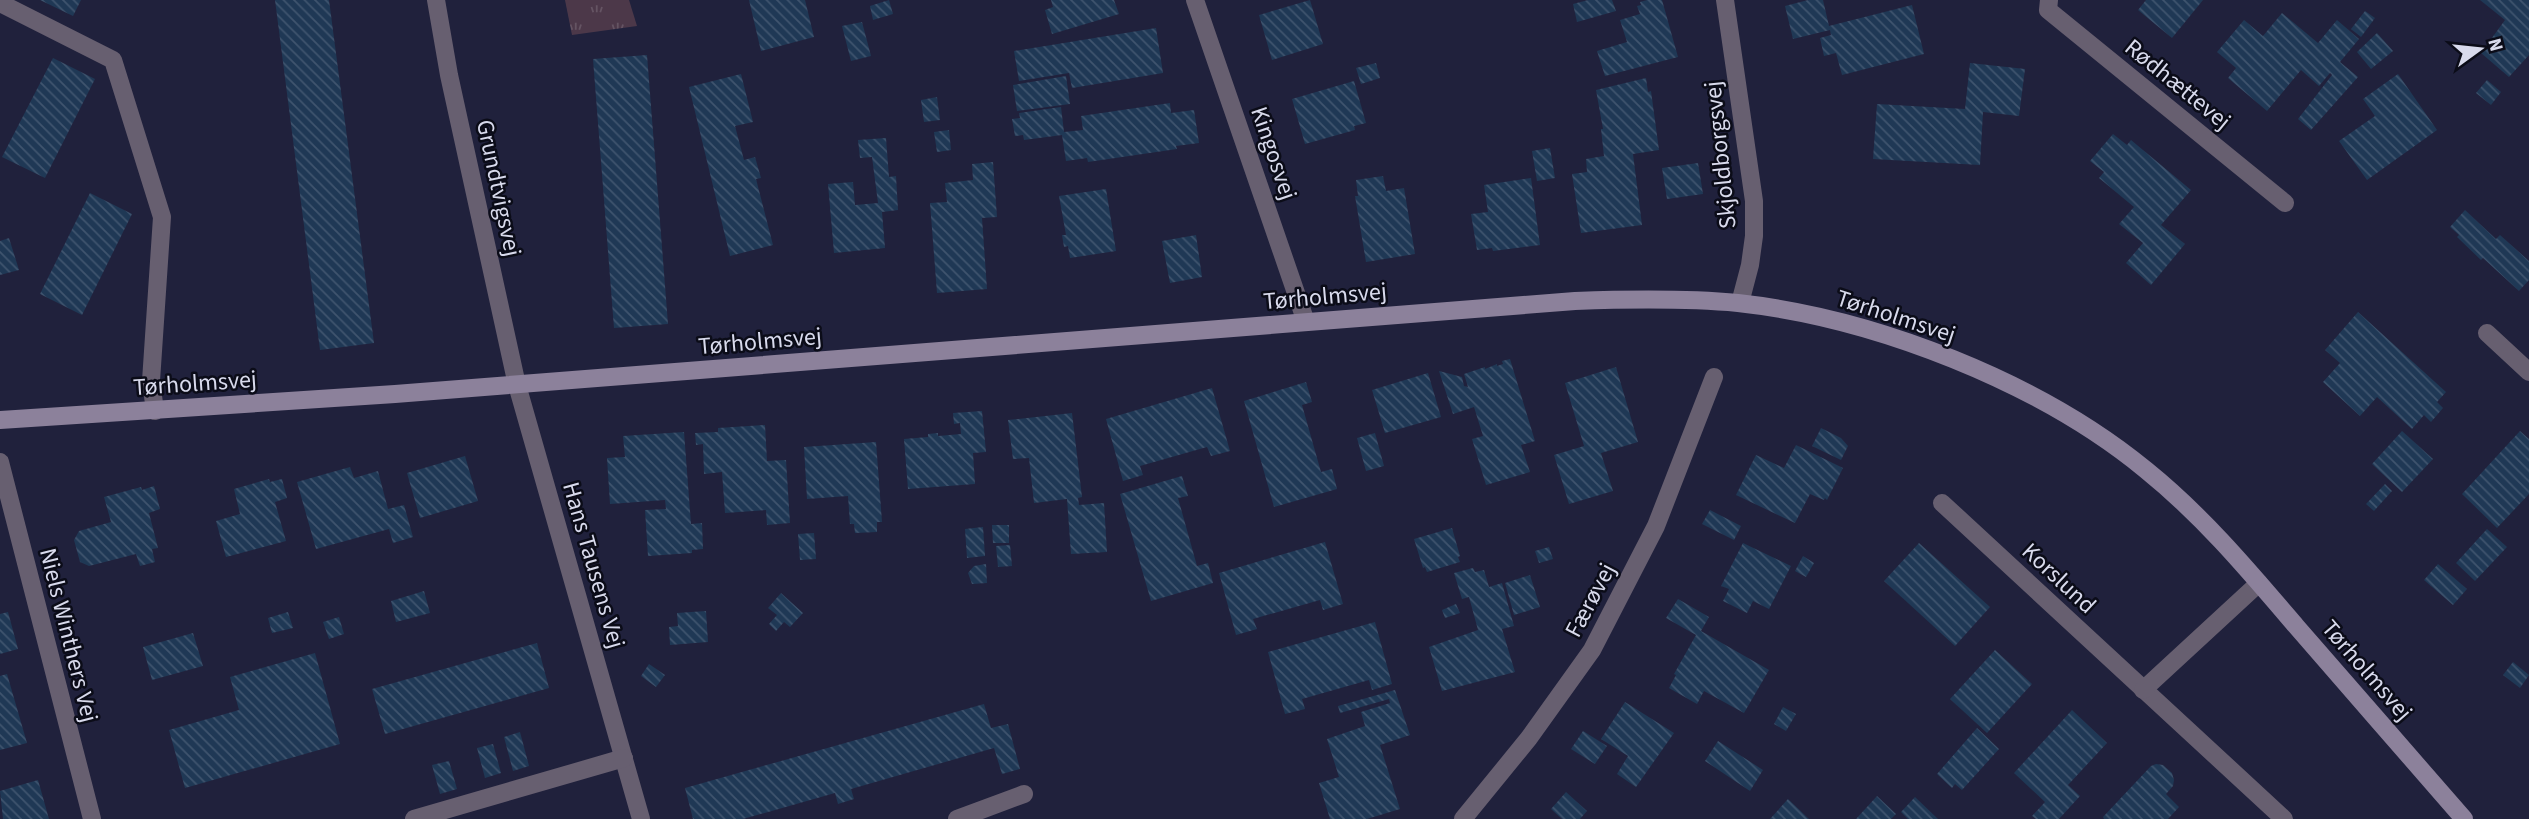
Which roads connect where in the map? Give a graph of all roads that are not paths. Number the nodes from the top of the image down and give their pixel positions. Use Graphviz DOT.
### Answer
graph roads {
  1 [pos="436,0"];
  2 [pos="1195,0"];
  3 [pos="1725,0"];
  4 [pos="2049,0"];
  5 [pos="0,3"];
  6 [pos="2285,203"];
  7 [pos="1740,303"];
  8 [pos="1306,322"];
  9 [pos="2487,333"];
  10 [pos="2529,372"];
  11 [pos="1714,377"];
  12 [pos="517,385"];
  13 [pos="155,411"];
  14 [pos="0,420"];
  15 [pos="0,462"];
  16 [pos="1942,503"];
  17 [pos="2259,583"];
  18 [pos="2143,690"];
  19 [pos="624,758"];
  20 [pos="1024,794"];
  21 [pos="92,819"];
  22 [pos="414,819"];
  23 [pos="641,819"];
  24 [pos="957,819"];
  25 [pos="1463,819"];
  26 [pos="2284,819"];
  27 [pos="2464,819"];
  1 -- 12 [label="street, Grundtvigsvej"];
  2 -- 8 [label="street, Kingosvej"];
  3 -- 7 [label="street, Skjoldborgsvej"];
  4 -- 6 [label="street, Rødhættevej"];
  5 -- 13 [label="street"];
  7 -- 8 [label="street, Tørholmsvej"];
  7 -- 17 [label="street, Tørholmsvej"];
  8 -- 12 [label="street, Tørholmsvej"];
  9 -- 10 [label="street"];
  11 -- 25 [label="street, Færøvej"];
  12 -- 13 [label="street, Tørholmsvej"];
  12 -- 19 [label="street, Hans Tausens Vej"];
  13 -- 14 [label="street, Tørholmsvej"];
  15 -- 21 [label="street, Niels Winthers Vej"];
  16 -- 18 [label="street, Korslund"];
  17 -- 18 [label="street"];
  17 -- 27 [label="street, Tørholmsvej"];
  18 -- 26 [label="street, Korslund"];
  19 -- 22 [label="street"];
  19 -- 23 [label="street, Hans Tausens Vej"];
  20 -- 24 [label="street"];
}
